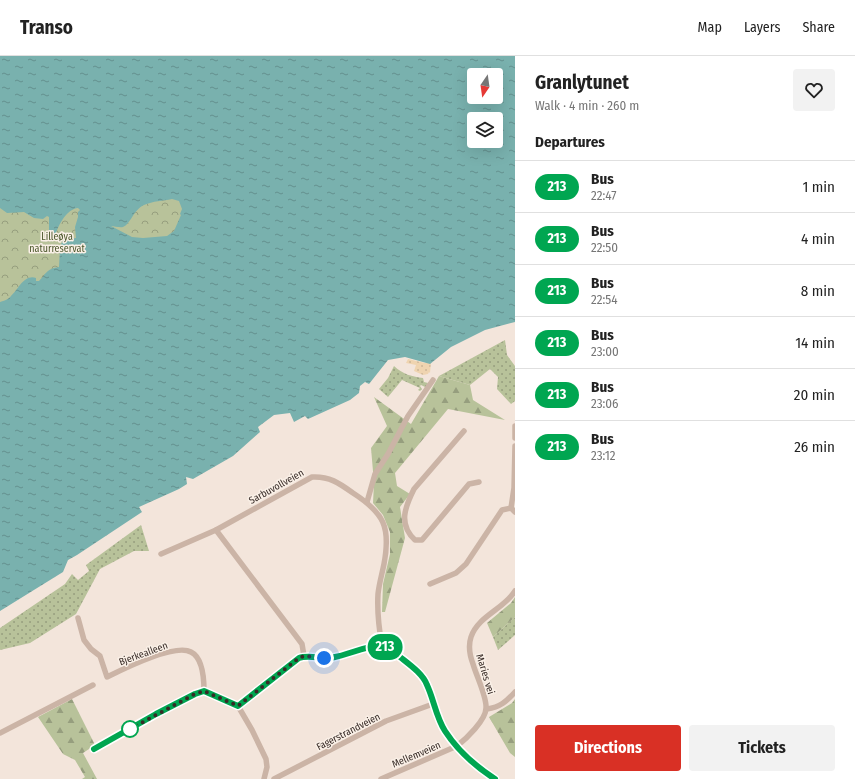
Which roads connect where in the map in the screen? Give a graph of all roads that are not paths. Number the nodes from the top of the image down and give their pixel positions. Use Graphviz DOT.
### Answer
graph roads {
  1 [pos="433,380"];
  2 [pos="515,426"];
  3 [pos="464,431"];
  4 [pos="515,438"];
  5 [pos="515,446"];
  6 [pos="479,482"];
  7 [pos="367,502"];
  8 [pos="513,510"];
  9 [pos="216,530"];
  10 [pos="161,554"];
  11 [pos="430,584"];
  12 [pos="515,591"];
  13 [pos="78,618"];
  14 [pos="382,646"];
  15 [pos="304,656"];
  16 [pos="94,685"];
  17 [pos="204,691"];
  18 [pos="515,692"];
  19 [pos="433,704"];
  20 [pos="238,706"];
  21 [pos="487,709"];
  22 [pos="0,733"];
  23 [pos="458,746"];
  24 [pos="94,749"];
  25 [pos="264,779"];
  26 [pos="274,779"];
  27 [pos="381,779"];
  28 [pos="495,779"];
  1 -- 7 [label="street"];
  2 -- 4 [label="street"];
  3 -- 6 [label="street"];
  5 -- 8 [label="street"];
  7 -- 9 [label="street, Sarbuvollveien"];
  7 -- 14 [label="street, Sarbuvollveien"];
  8 -- 11 [label="street"];
  9 -- 10 [label="street, Sarbuvollveien"];
  9 -- 15 [label="street"];
  12 -- 21 [label="street, Maries vei"];
  13 -- 17 [label="street, Bjerkealleen"];
  14 -- 15 [label="street"];
  14 -- 19 [label="street"];
  15 -- 20 [label="street"];
  16 -- 22 [label="street"];
  17 -- 20 [label="street"];
  17 -- 24 [label="street"];
  18 -- 21 [label="street"];
  19 -- 23 [label="street"];
  19 -- 26 [label="street, Fagerstrandveien"];
  20 -- 25 [label="street"];
  21 -- 23 [label="street, Maries vei"];
  23 -- 27 [label="street, Mellemveien"];
  23 -- 28 [label="street"];
}
